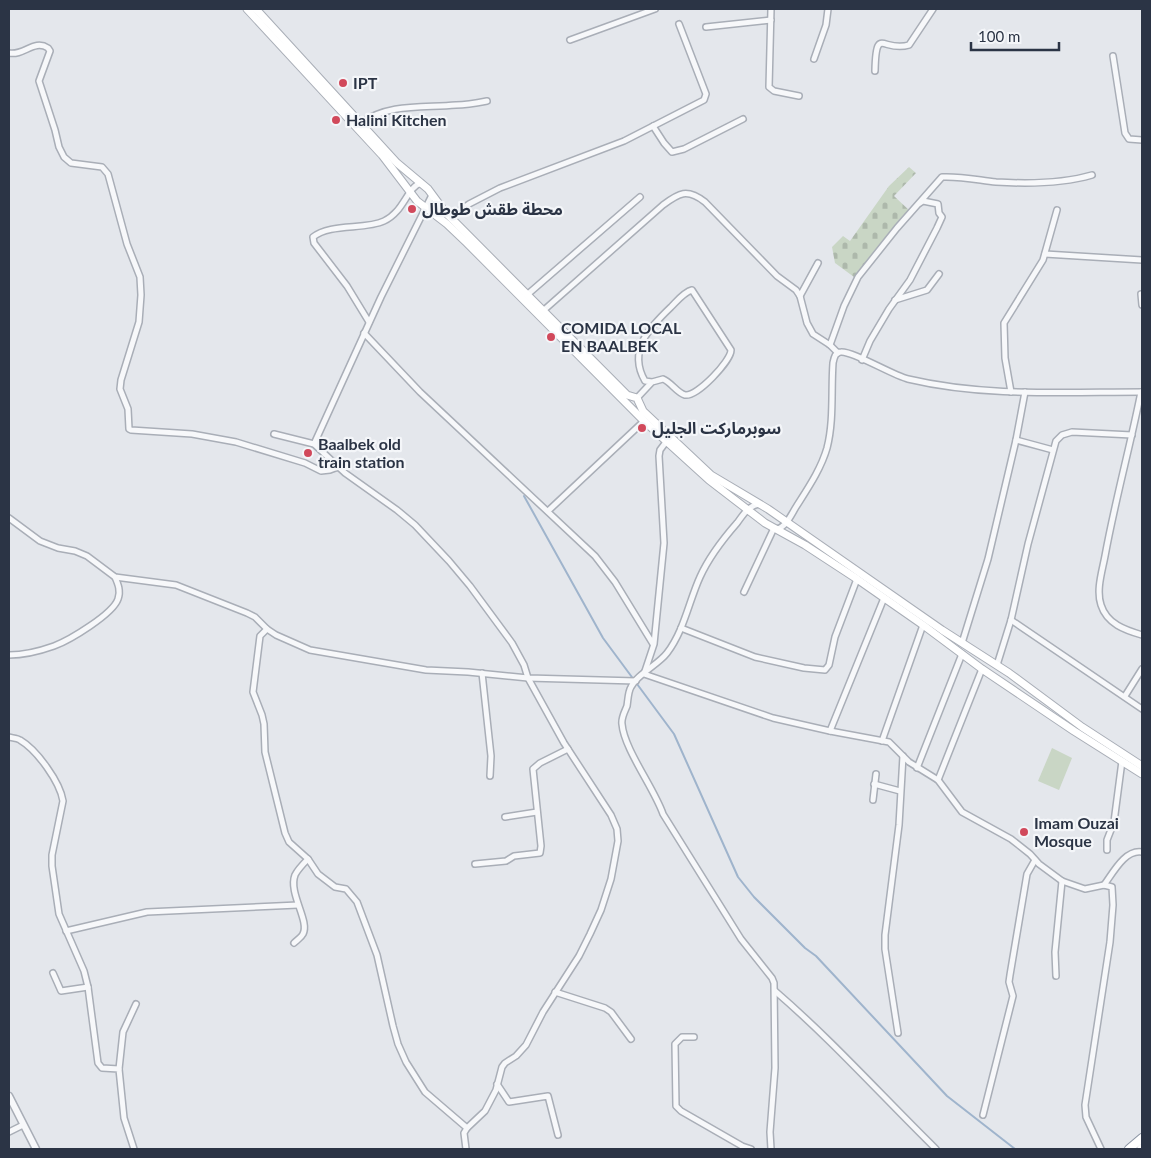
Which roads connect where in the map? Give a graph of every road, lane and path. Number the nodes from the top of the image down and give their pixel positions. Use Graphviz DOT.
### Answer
graph roads {
  1 [pos="247,9"];
  2 [pos="256,9"];
  3 [pos="656,9"];
  4 [pos="771,9"];
  5 [pos="828,9"];
  6 [pos="933,9"];
  7 [pos="771,20"];
  8 [pos="679,24"];
  9 [pos="706,27"];
  10 [pos="570,40"];
  11 [pos="9,53"];
  12 [pos="1113,56"];
  13 [pos="814,59"];
  14 [pos="875,71"];
  15 [pos="798,96"];
  16 [pos="487,101"];
  17 [pos="743,119"];
  18 [pos="361,123"];
  19 [pos="654,126"];
  20 [pos="1142,140"];
  21 [pos="1092,175"];
  22 [pos="420,183"];
  23 [pos="410,193"];
  24 [pos="432,195"];
  25 [pos="640,197"];
  26 [pos="918,204"];
  27 [pos="425,207"];
  28 [pos="1057,210"];
  29 [pos="450,217"];
  30 [pos="1045,254"];
  31 [pos="1142,260"];
  32 [pos="818,263"];
  33 [pos="939,274"];
  34 [pos="528,294"];
  35 [pos="1141,294"];
  36 [pos="800,296"];
  37 [pos="895,300"];
  38 [pos="1142,304"];
  39 [pos="544,310"];
  40 [pos="369,322"];
  41 [pos="364,332"];
  42 [pos="830,345"];
  43 [pos="838,353"];
  44 [pos="862,360"];
  45 [pos="652,382"];
  46 [pos="1011,392"];
  47 [pos="1025,392"];
  48 [pos="1142,392"];
  49 [pos="637,398"];
  50 [pos="644,421"];
  51 [pos="274,434"];
  52 [pos="1132,435"];
  53 [pos="1016,440"];
  54 [pos="666,442"];
  55 [pos="314,444"];
  56 [pos="1053,450"];
  57 [pos="338,467"];
  58 [pos="759,504"];
  59 [pos="748,510"];
  60 [pos="548,511"];
  61 [pos="9,518"];
  62 [pos="786,522"];
  63 [pos="775,529"];
  64 [pos="115,577"];
  65 [pos="857,579"];
  66 [pos="744,592"];
  67 [pos="884,598"];
  68 [pos="1011,620"];
  69 [pos="924,625"];
  70 [pos="681,628"];
  71 [pos="266,629"];
  72 [pos="1142,635"];
  73 [pos="962,643"];
  74 [pos="654,644"];
  75 [pos="962,654"];
  76 [pos="9,655"];
  77 [pos="985,658"];
  78 [pos="997,665"];
  79 [pos="980,668"];
  80 [pos="1142,669"];
  81 [pos="482,673"];
  82 [pos="1009,673"];
  83 [pos="644,674"];
  84 [pos="528,678"];
  85 [pos="636,681"];
  86 [pos="1003,683"];
  87 [pos="1125,696"];
  88 [pos="1142,709"];
  89 [pos="830,731"];
  90 [pos="9,737"];
  91 [pos="882,741"];
  92 [pos="568,749"];
  93 [pos="903,756"];
  94 [pos="1122,761"];
  95 [pos="1142,766"];
  96 [pos="917,768"];
  97 [pos="876,774"];
  98 [pos="1142,774"];
  99 [pos="490,776"];
  100 [pos="938,780"];
  101 [pos="874,784"];
  102 [pos="900,791"];
  103 [pos="872,800"];
  104 [pos="537,812"];
  105 [pos="505,817"];
  106 [pos="1107,850"];
  107 [pos="1142,852"];
  108 [pos="308,859"];
  109 [pos="1035,860"];
  110 [pos="474,864"];
  111 [pos="1062,881"];
  112 [pos="1104,884"];
  113 [pos="298,905"];
  114 [pos="66,930"];
  115 [pos="294,943"];
  116 [pos="53,973"];
  117 [pos="1056,976"];
  118 [pos="88,987"];
  119 [pos="774,991"];
  120 [pos="555,992"];
  121 [pos="136,1004"];
  122 [pos="898,1032"];
  123 [pos="694,1037"];
  124 [pos="631,1039"];
  125 [pos="119,1069"];
  126 [pos="498,1084"];
  127 [pos="9,1096"];
  128 [pos="984,1115"];
  129 [pos="24,1124"];
  130 [pos="466,1128"];
  131 [pos="9,1132"];
  132 [pos="558,1135"];
  133 [pos="1142,1138"];
  134 [pos="36,1149"];
  135 [pos="134,1149"];
  136 [pos="466,1149"];
  137 [pos="751,1149"];
  138 [pos="772,1149"];
  139 [pos="936,1149"];
  140 [pos="1100,1149"];
  141 [pos="1129,1149"];
  1 -- 23 [label="main road"];
  2 -- 18 [label="main road"];
  3 -- 10 [label="street"];
  4 -- 7 [label="street"];
  5 -- 13 [label="street"];
  6 -- 14 [label="street"];
  7 -- 9 [label="street"];
  7 -- 15 [label="street"];
  8 -- 19 [label="street"];
  11 -- 57 [label="street"];
  12 -- 20 [label="street"];
  16 -- 18 [label="street"];
  17 -- 19 [label="street"];
  18 -- 22 [label="main road"];
  19 -- 29 [label="street"];
  21 -- 26 [label="street"];
  22 -- 23 [label="street"];
  22 -- 24 [label="main road"];
  23 -- 27 [label="main road"];
  23 -- 40 [label="street"];
  24 -- 27 [label="street"];
  24 -- 29 [label="main road"];
  25 -- 34 [label="street"];
  26 -- 37 [label="street"];
  26 -- 42 [label="street"];
  27 -- 40 [label="street"];
  27 -- 50 [label="main road"];
  28 -- 30 [label="street"];
  29 -- 34 [label="main road"];
  30 -- 31 [label="street"];
  30 -- 46 [label="street"];
  32 -- 36 [label="street"];
  33 -- 37 [label="street"];
  34 -- 39 [label="main road"];
  35 -- 38 [label="street"];
  36 -- 39 [label="street"];
  36 -- 42 [label="street"];
  37 -- 44 [label="street"];
  39 -- 49 [label="main road"];
  40 -- 41 [label="street"];
  41 -- 55 [label="street"];
  41 -- 60 [label="street"];
  42 -- 43 [label="street"];
  43 -- 44 [label="street"];
  43 -- 62 [label="street"];
  44 -- 46 [label="street"];
  45 -- 45 [label="street"];
  45 -- 49 [label="street"];
  46 -- 47 [label="street"];
  47 -- 48 [label="street"];
  47 -- 53 [label="street"];
  48 -- 52 [label="street"];
  49 -- 58 [label="main road"];
  50 -- 54 [label="main road"];
  50 -- 60 [label="street"];
  51 -- 55 [label="street"];
  52 -- 56 [label="street"];
  52 -- 72 [label="street"];
  53 -- 56 [label="street"];
  53 -- 73 [label="street"];
  54 -- 59 [label="main road"];
  54 -- 74 [label="street"];
  55 -- 57 [label="street"];
  56 -- 68 [label="street"];
  57 -- 84 [label="street"];
  58 -- 59 [label="street"];
  58 -- 62 [label="main road"];
  59 -- 63 [label="main road"];
  59 -- 70 [label="street"];
  60 -- 74 [label="street"];
  61 -- 64 [label="street"];
  62 -- 63 [label="street"];
  62 -- 73 [label="main road"];
  63 -- 65 [label="main road"];
  63 -- 66 [label="street"];
  64 -- 71 [label="street"];
  64 -- 76 [label="street"];
  65 -- 67 [label="main road"];
  65 -- 70 [label="street"];
  67 -- 69 [label="main road"];
  67 -- 89 [label="street"];
  68 -- 78 [label="street"];
  68 -- 87 [label="street"];
  69 -- 75 [label="main road"];
  69 -- 91 [label="street"];
  70 -- 83 [label="street"];
  71 -- 81 [label="street"];
  71 -- 108 [label="street"];
  73 -- 77 [label="main road"];
  74 -- 83 [label="street"];
  75 -- 79 [label="main road"];
  75 -- 96 [label="street"];
  77 -- 78 [label="main road"];
  77 -- 79 [label="main road"];
  78 -- 82 [label="main road"];
  79 -- 86 [label="main road"];
  79 -- 100 [label="street"];
  80 -- 87 [label="street"];
  81 -- 84 [label="street"];
  81 -- 99 [label="street"];
  82 -- 86 [label="main road"];
  82 -- 95 [label="main road"];
  83 -- 85 [label="street"];
  83 -- 89 [label="street"];
  84 -- 85 [label="street"];
  84 -- 92 [label="street"];
  85 -- 119 [label="street"];
  86 -- 94 [label="main road"];
  87 -- 88 [label="street"];
  89 -- 91 [label="street"];
  90 -- 114 [label="street"];
  91 -- 93 [label="street"];
  92 -- 104 [label="street"];
  92 -- 120 [label="street"];
  93 -- 96 [label="street"];
  93 -- 102 [label="street"];
  94 -- 98 [label="main road"];
  94 -- 106 [label="street"];
  96 -- 100 [label="street"];
  97 -- 101 [label="street"];
  100 -- 109 [label="street"];
  101 -- 102 [label="street"];
  101 -- 103 [label="street"];
  102 -- 122 [label="street"];
  104 -- 105 [label="street"];
  104 -- 110 [label="street"];
  107 -- 112 [label="street"];
  108 -- 113 [label="street"];
  108 -- 130 [label="street"];
  109 -- 111 [label="street"];
  109 -- 128 [label="street"];
  111 -- 112 [label="street"];
  111 -- 117 [label="street"];
  112 -- 140 [label="street"];
  113 -- 114 [label="street"];
  113 -- 115 [label="street"];
  114 -- 118 [label="street"];
  116 -- 118 [label="street"];
  118 -- 125 [label="street"];
  119 -- 138 [label="street"];
  119 -- 139 [label="street"];
  120 -- 124 [label="street"];
  120 -- 126 [label="street"];
  121 -- 125 [label="street"];
  123 -- 137 [label="street"];
  125 -- 135 [label="street"];
  126 -- 130 [label="street"];
  126 -- 132 [label="street"];
  127 -- 129 [label="street"];
  129 -- 131 [label="street"];
  129 -- 134 [label="street"];
  130 -- 136 [label="street"];
  133 -- 141 [label="highway"];
}
